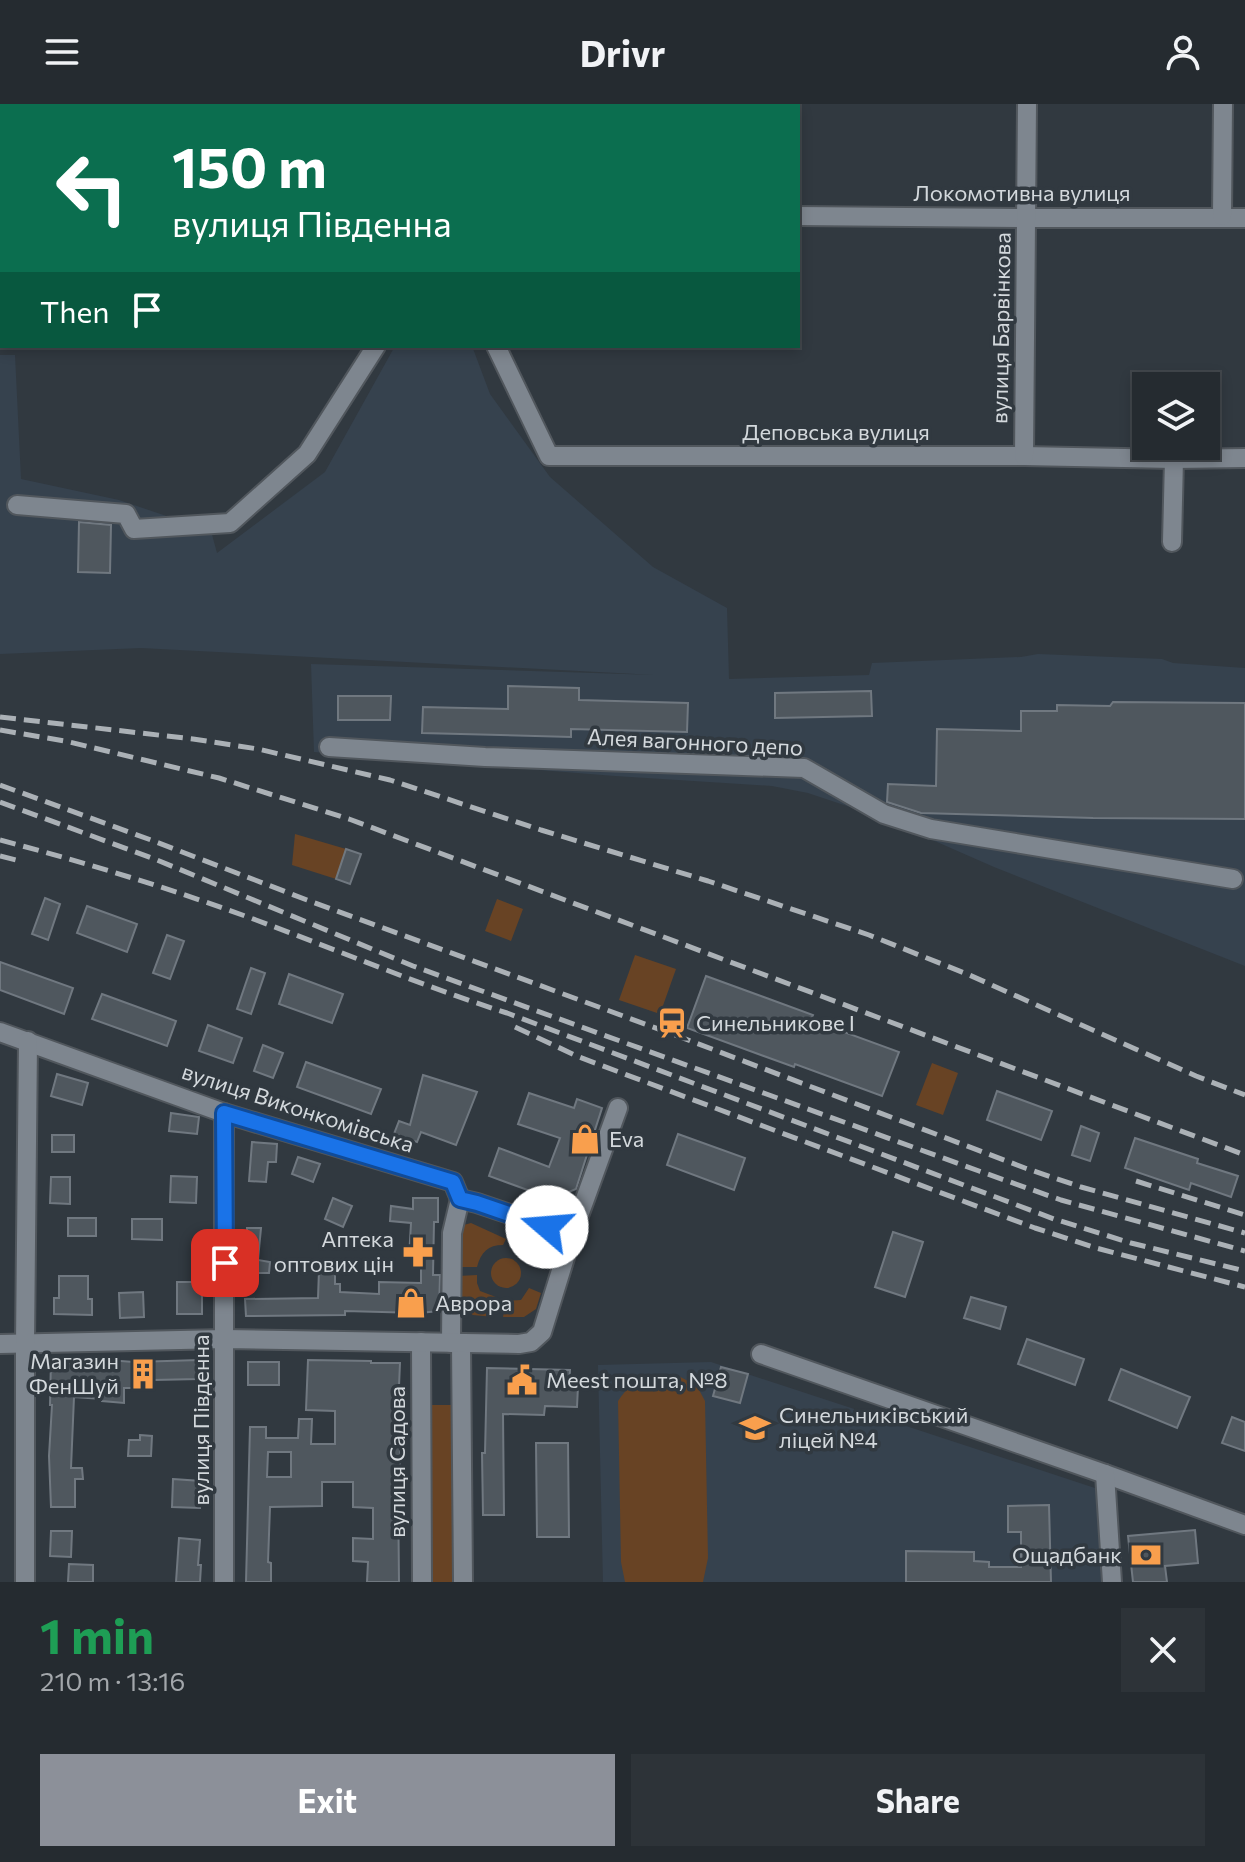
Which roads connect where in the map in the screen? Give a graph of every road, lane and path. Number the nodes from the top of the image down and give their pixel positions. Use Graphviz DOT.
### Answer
graph roads {
  1 [pos="1027,104"];
  2 [pos="1223,104"];
  3 [pos="800,216"];
  4 [pos="1222,216"];
  5 [pos="1026,218"];
  6 [pos="1245,218"];
  7 [pos="375,348"];
  8 [pos="497,348"];
  9 [pos="1024,456"];
  10 [pos="1132,458"];
  11 [pos="1220,458"];
  12 [pos="1245,458"];
  13 [pos="1174,460"];
  14 [pos="17,505"];
  15 [pos="1172,542"];
  16 [pos="329,747"];
  17 [pos="1233,879"];
  18 [pos="0,1032"];
  19 [pos="28,1041"];
  20 [pos="618,1108"];
  21 [pos="224,1113"];
  22 [pos="460,1199"];
  23 [pos="572,1235"];
  24 [pos="225,1339"];
  25 [pos="421,1342"];
  26 [pos="456,1343"];
  27 [pos="0,1344"];
  28 [pos="25,1344"];
  29 [pos="761,1354"];
  30 [pos="1105,1474"];
  31 [pos="1245,1525"];
  32 [pos="25,1582"];
  33 [pos="224,1582"];
  34 [pos="422,1582"];
  35 [pos="463,1582"];
  36 [pos="1112,1582"];
  1 -- 5 [label="street, вулиця Барвінкова"];
  2 -- 4 [label="street"];
  3 -- 5 [label="street, Локомотивна вулиця"];
  4 -- 5 [label="street, Локомотивна вулиця"];
  4 -- 6 [label="street, Локомотивна вулиця"];
  5 -- 9 [label="street, вулиця Барвінкова"];
  7 -- 14 [label="street"];
  8 -- 9 [label="street, Деповська вулиця"];
  9 -- 10 [label="street, Деповська вулиця"];
  11 -- 12 [label="street, Деповська вулиця"];
  13 -- 15 [label="street"];
  16 -- 17 [label="street, Алея вагонного депо"];
  18 -- 19 [label="street, вулиця Виконкомівська"];
  19 -- 21 [label="street, вулиця Виконкомівська"];
  19 -- 28 [label="street"];
  20 -- 23 [label="street"];
  21 -- 22 [label="street, вулиця Виконкомівська"];
  21 -- 24 [label="street, вулиця Південна"];
  22 -- 23 [label="street, вулиця Виконкомівська"];
  22 -- 26 [label="street"];
  23 -- 26 [label="street"];
  24 -- 25 [label="street"];
  24 -- 28 [label="street"];
  24 -- 33 [label="street, вулиця Південна"];
  25 -- 26 [label="street"];
  25 -- 34 [label="street, вулиця Садова"];
  26 -- 35 [label="street"];
  27 -- 28 [label="street"];
  28 -- 32 [label="street"];
  29 -- 30 [label="street"];
  30 -- 31 [label="street"];
  30 -- 36 [label="street"];
}
